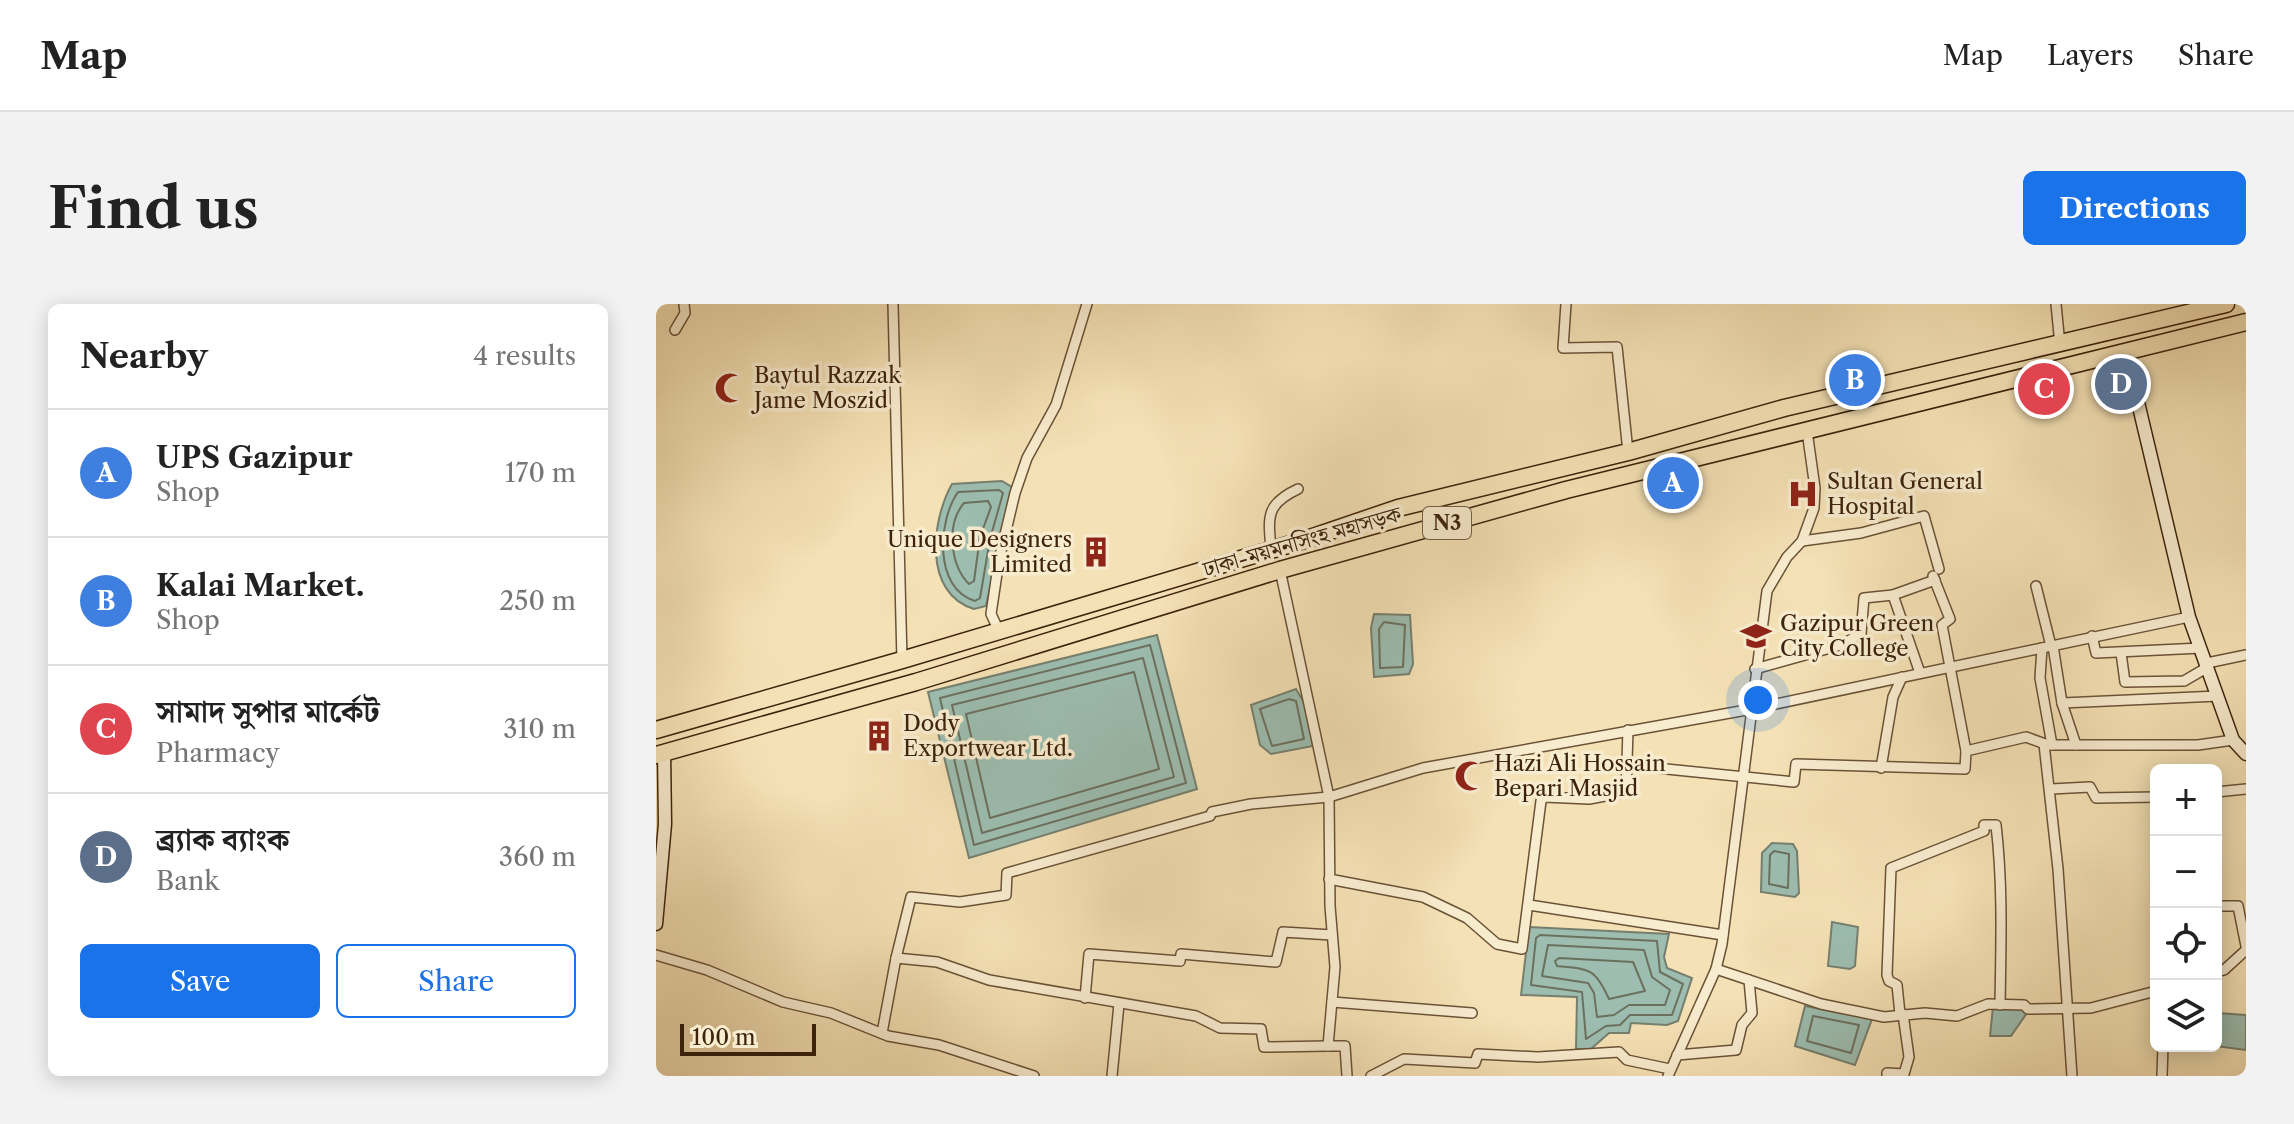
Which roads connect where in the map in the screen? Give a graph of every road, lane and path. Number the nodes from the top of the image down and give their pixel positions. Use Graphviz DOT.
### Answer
graph roads {
  1 [pos="684,304"];
  2 [pos="893,304"];
  3 [pos="1087,304"];
  4 [pos="1566,304"];
  5 [pos="2056,304"];
  6 [pos="2226,304"];
  7 [pos="2246,322"];
  8 [pos="675,330"];
  9 [pos="2060,345"];
  10 [pos="2126,352"];
  11 [pos="1807,431"];
  12 [pos="1628,452"];
  13 [pos="1298,489"];
  14 [pos="1802,541"];
  15 [pos="1271,549"];
  16 [pos="1280,570"];
  17 [pos="1935,575"];
  18 [pos="2036,586"];
  19 [pos="1893,595"];
  20 [pos="2189,617"];
  21 [pos="999,631"];
  22 [pos="2092,636"];
  23 [pos="2049,646"];
  24 [pos="2201,648"];
  25 [pos="2121,653"];
  26 [pos="2246,655"];
  27 [pos="902,660"];
  28 [pos="2207,665"];
  29 [pos="1951,667"];
  30 [pos="1755,669"];
  31 [pos="1920,673"];
  32 [pos="1902,677"];
  33 [pos="2218,696"];
  34 [pos="2062,703"];
  35 [pos="1752,709"];
  36 [pos="656,730"];
  37 [pos="1628,730"];
  38 [pos="2233,740"];
  39 [pos="2048,744"];
  40 [pos="2076,745"];
  41 [pos="1966,751"];
  42 [pos="660,754"];
  43 [pos="2246,754"];
  44 [pos="1627,765"];
  45 [pos="1881,768"];
  46 [pos="1745,777"];
  47 [pos="2051,789"];
  48 [pos="2246,789"];
  49 [pos="2222,791"];
  50 [pos="1329,797"];
  51 [pos="2150,797"];
  52 [pos="1329,879"];
  53 [pos="1529,905"];
  54 [pos="2222,906"];
  55 [pos="656,924"];
  56 [pos="1332,935"];
  57 [pos="1723,935"];
  58 [pos="2246,948"];
  59 [pos="656,955"];
  60 [pos="896,958"];
  61 [pos="1716,969"];
  62 [pos="2222,970"];
  63 [pos="1749,980"];
  64 [pos="2150,994"];
  65 [pos="1085,998"];
  66 [pos="1332,1002"];
  67 [pos="1119,1004"];
  68 [pos="2000,1005"];
  69 [pos="2070,1010"];
  70 [pos="1472,1013"];
  71 [pos="1901,1014"];
  72 [pos="882,1033"];
  73 [pos="1328,1046"];
  74 [pos="2163,1052"];
  75 [pos="1677,1055"];
  76 [pos="1016,1072"];
  77 [pos="1669,1072"];
  78 [pos="1034,1076"];
  79 [pos="1112,1076"];
  80 [pos="1347,1076"];
  81 [pos="1371,1076"];
  82 [pos="1887,1076"];
  83 [pos="2072,1076"];
  84 [pos="2162,1076"];
  1 -- 8 [label="street"];
  2 -- 27 [label="street"];
  3 -- 21 [label="street"];
  4 -- 12 [label="street"];
  5 -- 9 [label="street"];
  6 -- 9 [label="highway, N3"];
  7 -- 10 [label="highway, ঢাকা-ময়মনসিংহ মহাসড়ক / N3"];
  9 -- 12 [label="highway, ঢাকা-ময়মনসিংহ মহাসড়ক / N3"];
  10 -- 11 [label="highway, ঢাকা-ময়মনসিংহ মহাসড়ক / N3"];
  10 -- 20 [label="main road"];
  11 -- 14 [label="street"];
  11 -- 16 [label="highway, ঢাকা-ময়মনসিংহ মহাসড়ক / N3"];
  12 -- 15 [label="highway, ঢাকা-ময়মনসিংহ মহাসড়ক / N3"];
  13 -- 15 [label="street"];
  14 -- 17 [label="street"];
  14 -- 30 [label="street"];
  15 -- 21 [label="highway, ঢাকা-ময়মনসিংহ মহাসড়ক / N3"];
  16 -- 42 [label="highway, ঢাকা-ময়মনসিংহ মহাসড়ক / N3"];
  16 -- 50 [label="street"];
  17 -- 19 [label="street"];
  17 -- 29 [label="street"];
  18 -- 23 [label="street"];
  19 -- 30 [label="street"];
  19 -- 31 [label="street"];
  20 -- 22 [label="street"];
  20 -- 24 [label="main road"];
  21 -- 27 [label="highway, ঢাকা-ময়মনসিংহ মহাসড়ক / N3"];
  22 -- 23 [label="street"];
  22 -- 25 [label="street"];
  23 -- 29 [label="street"];
  23 -- 34 [label="street"];
  23 -- 39 [label="street"];
  24 -- 25 [label="street"];
  24 -- 28 [label="main road"];
  25 -- 28 [label="street"];
  26 -- 28 [label="street"];
  27 -- 36 [label="highway, ঢাকা-ময়মনসিংহ মহাসড়ক / N3"];
  28 -- 33 [label="main road"];
  29 -- 31 [label="street"];
  29 -- 41 [label="street"];
  30 -- 35 [label="street"];
  31 -- 32 [label="street"];
  32 -- 35 [label="street"];
  32 -- 45 [label="street"];
  33 -- 34 [label="street"];
  33 -- 38 [label="main road"];
  34 -- 40 [label="street"];
  35 -- 37 [label="street"];
  35 -- 46 [label="street"];
  37 -- 44 [label="street"];
  37 -- 50 [label="street"];
  38 -- 40 [label="street"];
  38 -- 43 [label="main road"];
  39 -- 40 [label="street"];
  39 -- 41 [label="street"];
  39 -- 47 [label="street"];
  41 -- 45 [label="street"];
  42 -- 55 [label="main road"];
  44 -- 46 [label="street"];
  44 -- 53 [label="street"];
  45 -- 46 [label="street"];
  46 -- 57 [label="street"];
  47 -- 51 [label="street"];
  47 -- 69 [label="street"];
  48 -- 49 [label="street"];
  50 -- 52 [label="street"];
  50 -- 60 [label="street"];
  52 -- 53 [label="street"];
  52 -- 56 [label="street"];
  53 -- 57 [label="street"];
  54 -- 58 [label="street"];
  56 -- 65 [label="street"];
  56 -- 66 [label="street"];
  57 -- 61 [label="street"];
  58 -- 62 [label="street"];
  59 -- 72 [label="street"];
  60 -- 65 [label="street"];
  60 -- 72 [label="street"];
  61 -- 63 [label="street"];
  61 -- 75 [label="street"];
  63 -- 71 [label="street"];
  63 -- 75 [label="street"];
  64 -- 69 [label="street"];
  65 -- 67 [label="street"];
  66 -- 70 [label="street"];
  66 -- 73 [label="street"];
  67 -- 73 [label="street"];
  67 -- 79 [label="street"];
  68 -- 69 [label="street"];
  68 -- 71 [label="street"];
  68 -- 71 [label="street"];
  69 -- 83 [label="street"];
  71 -- 82 [label="street"];
  72 -- 76 [label="street"];
  73 -- 80 [label="street"];
  74 -- 84 [label="street"];
  75 -- 77 [label="street"];
  76 -- 78 [label="street"];
  77 -- 81 [label="street"];
}
